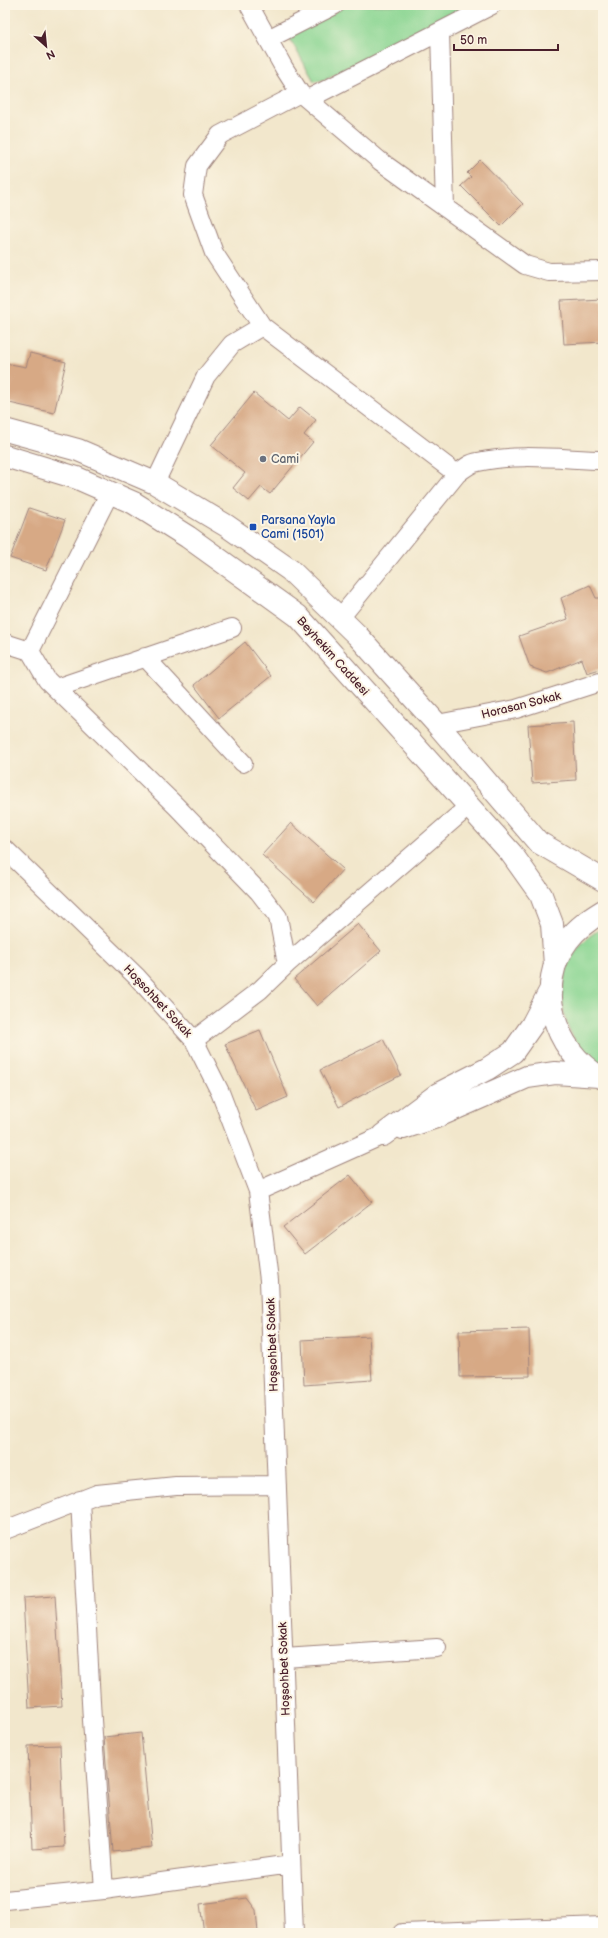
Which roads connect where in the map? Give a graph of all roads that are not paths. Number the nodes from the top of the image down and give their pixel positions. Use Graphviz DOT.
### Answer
graph roads {
  1 [pos="249,5"];
  2 [pos="335,5"];
  3 [pos="492,5"];
  4 [pos="440,32"];
  5 [pos="268,39"];
  6 [pos="304,96"];
  7 [pos="446,208"];
  8 [pos="603,271"];
  9 [pos="262,326"];
  10 [pos="5,430"];
  11 [pos="5,456"];
  12 [pos="603,460"];
  13 [pos="457,474"];
  14 [pos="155,483"];
  15 [pos="110,492"];
  16 [pos="340,618"];
  17 [pos="232,628"];
  18 [pos="5,643"];
  19 [pos="30,651"];
  20 [pos="145,657"];
  21 [pos="603,681"];
  22 [pos="56,688"];
  23 [pos="437,724"];
  24 [pos="243,763"];
  25 [pos="469,806"];
  26 [pos="5,849"];
  27 [pos="603,880"];
  28 [pos="603,911"];
  29 [pos="287,964"];
  30 [pos="555,965"];
  31 [pos="551,989"];
  32 [pos="194,1040"];
  33 [pos="601,1077"];
  34 [pos="383,1135"];
  35 [pos="258,1192"];
  36 [pos="277,1485"];
  37 [pos="80,1500"];
  38 [pos="5,1530"];
  39 [pos="437,1648"];
  40 [pos="284,1658"];
  41 [pos="292,1864"];
  42 [pos="104,1890"];
  43 [pos="5,1900"];
  44 [pos="603,1926"];
  45 [pos="294,1933"];
  46 [pos="402,1933"];
  1 -- 5 [label="street"];
  2 -- 5 [label="street"];
  3 -- 4 [label="street"];
  4 -- 6 [label="street"];
  4 -- 7 [label="street"];
  5 -- 6 [label="street"];
  6 -- 7 [label="street"];
  6 -- 9 [label="street"];
  7 -- 8 [label="street"];
  9 -- 13 [label="street"];
  9 -- 14 [label="street"];
  10 -- 14 [label="main road"];
  11 -- 15 [label="main road, Beyhekim Caddesi"];
  12 -- 13 [label="street"];
  13 -- 16 [label="street"];
  14 -- 16 [label="main road"];
  15 -- 19 [label="street"];
  15 -- 25 [label="main road, Beyhekim Caddesi"];
  16 -- 23 [label="main road"];
  17 -- 20 [label="street"];
  18 -- 19 [label="street"];
  19 -- 22 [label="street"];
  20 -- 22 [label="street"];
  20 -- 24 [label="street"];
  21 -- 23 [label="street, Horasan Sokak"];
  22 -- 29 [label="street"];
  23 -- 27 [label="main road"];
  25 -- 29 [label="street"];
  25 -- 30 [label="main road, Beyhekim Caddesi"];
  26 -- 32 [label="street, Hoşsohbet Sokak"];
  28 -- 30 [label="main road"];
  29 -- 32 [label="street"];
  30 -- 31 [label="main road"];
  31 -- 33 [label="main road"];
  31 -- 34 [label="main road"];
  32 -- 35 [label="street, Hoşsohbet Sokak"];
  33 -- 34 [label="main road"];
  34 -- 35 [label="street"];
  35 -- 36 [label="street, Hoşsohbet Sokak"];
  36 -- 37 [label="street"];
  36 -- 40 [label="street, Hoşsohbet Sokak"];
  37 -- 38 [label="street"];
  37 -- 42 [label="street"];
  39 -- 40 [label="street"];
  40 -- 41 [label="street, Hoşsohbet Sokak"];
  41 -- 42 [label="street"];
  41 -- 45 [label="street, Hoşsohbet Sokak"];
  42 -- 43 [label="street"];
  44 -- 46 [label="street"];
}
